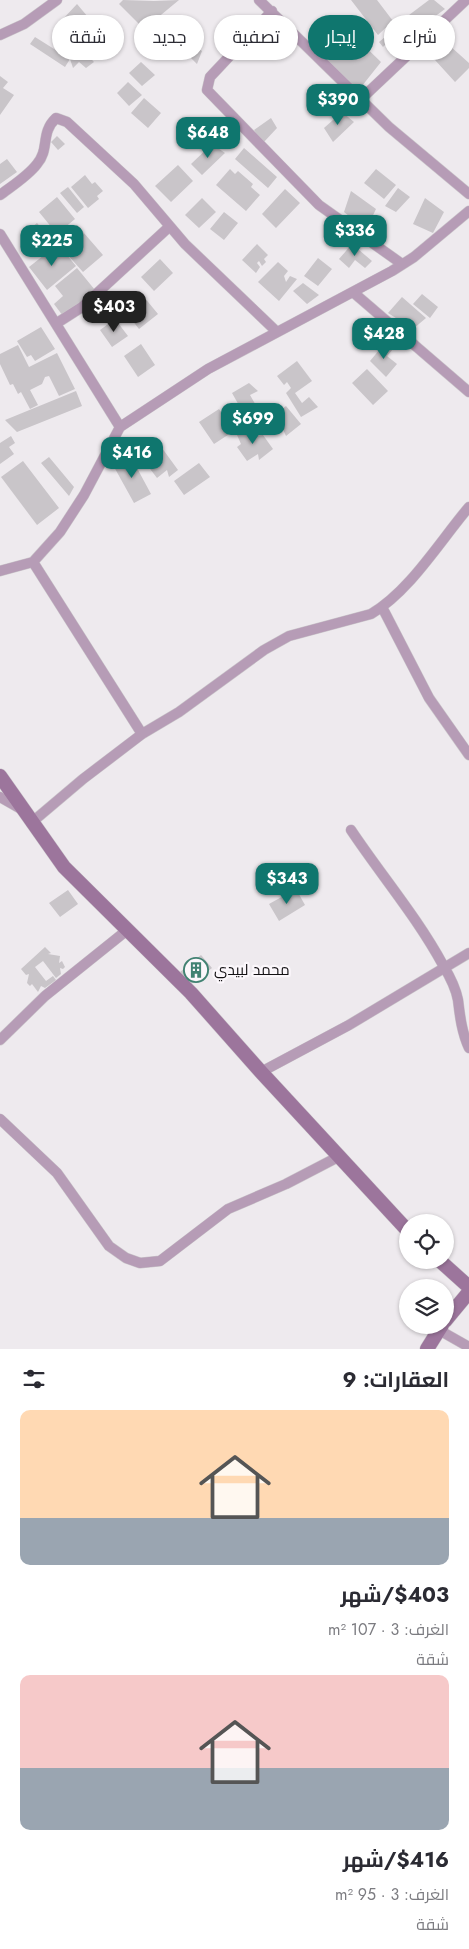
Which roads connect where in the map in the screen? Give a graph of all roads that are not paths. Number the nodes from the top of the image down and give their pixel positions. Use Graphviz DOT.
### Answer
graph roads {
  1 [pos="57,0"];
  2 [pos="259,0"];
  3 [pos="466,0"];
  4 [pos="272,11"];
  5 [pos="0,35"];
  6 [pos="361,99"];
  7 [pos="469,194"];
  8 [pos="0,195"];
  9 [pos="469,211"];
  10 [pos="169,227"];
  11 [pos="0,234"];
  12 [pos="402,264"];
  13 [pos="354,293"];
  14 [pos="57,323"];
  15 [pos="277,332"];
  16 [pos="469,392"];
  17 [pos="120,427"];
  18 [pos="469,506"];
  19 [pos="33,562"];
  20 [pos="0,571"];
  21 [pos="382,607"];
  22 [pos="142,734"];
  23 [pos="469,755"];
  24 [pos="0,776"];
  25 [pos="0,797"];
  26 [pos="22,810"];
  27 [pos="31,823"];
  28 [pos="351,830"];
  29 [pos="126,931"];
  30 [pos="469,953"];
  31 [pos="444,966"];
  32 [pos="0,1040"];
  33 [pos="469,1048"];
  34 [pos="261,1072"];
  35 [pos="0,1119"];
  36 [pos="338,1157"];
  37 [pos="399,1221"];
  38 [pos="449,1269"];
  39 [pos="469,1287"];
  40 [pos="469,1292"];
  41 [pos="454,1310"];
  42 [pos="436,1334"];
  43 [pos="453,1334"];
  44 [pos="469,1347"];
  45 [pos="427,1349"];
  1 -- 5 [label="street"];
  2 -- 4 [label="street"];
  3 -- 6 [label="street"];
  4 -- 6 [label="street"];
  4 -- 12 [label="street"];
  6 -- 7 [label="street"];
  8 -- 10 [label="street"];
  9 -- 12 [label="street"];
  10 -- 14 [label="street"];
  10 -- 15 [label="street"];
  11 -- 14 [label="street"];
  12 -- 13 [label="street"];
  13 -- 15 [label="street"];
  13 -- 16 [label="street"];
  14 -- 17 [label="street"];
  15 -- 17 [label="street"];
  17 -- 19 [label="street"];
  18 -- 21 [label="street"];
  19 -- 20 [label="street"];
  19 -- 22 [label="street"];
  21 -- 22 [label="street"];
  21 -- 23 [label="street"];
  22 -- 27 [label="street"];
  24 -- 26 [label="street"];
  25 -- 26 [label="street"];
  26 -- 27 [label="street"];
  27 -- 29 [label="street"];
  28 -- 31 [label="street"];
  29 -- 32 [label="street"];
  29 -- 34 [label="street"];
  30 -- 31 [label="street"];
  31 -- 33 [label="street"];
  31 -- 34 [label="street"];
  34 -- 36 [label="street"];
  35 -- 36 [label="street"];
  36 -- 37 [label="street"];
  38 -- 39 [label="street"];
  40 -- 41 [label="street"];
  42 -- 45 [label="street"];
  43 -- 44 [label="street"];
}
